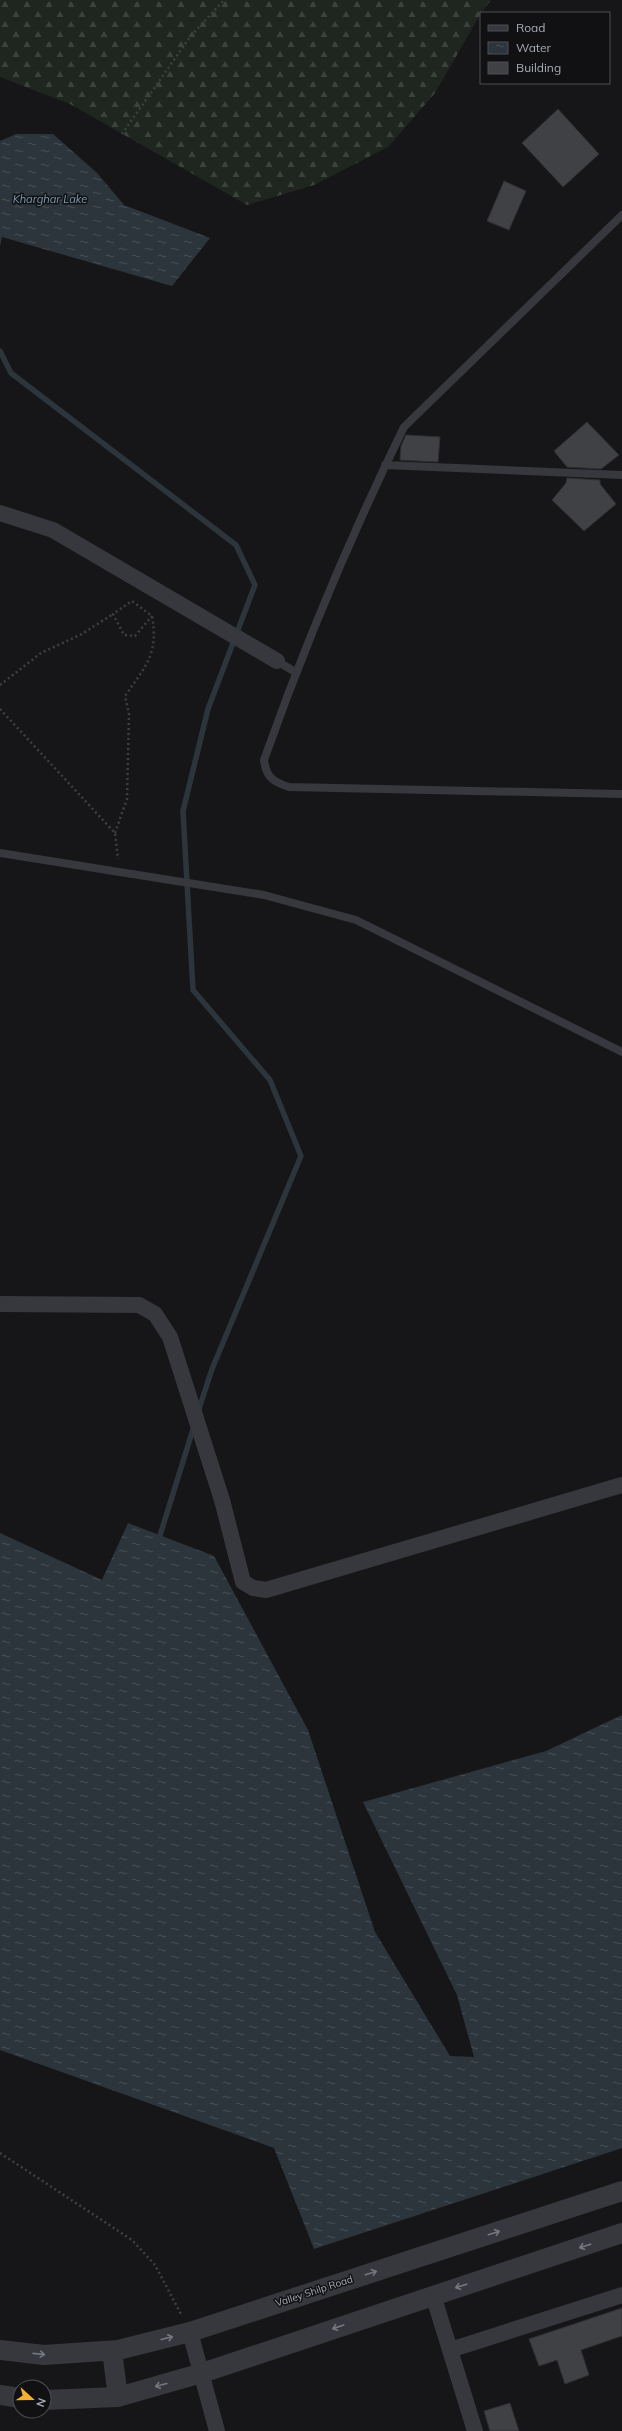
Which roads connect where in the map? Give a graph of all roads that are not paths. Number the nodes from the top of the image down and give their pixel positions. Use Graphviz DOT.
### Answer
graph roads {
  1 [pos="622,215"];
  2 [pos="385,465"];
  3 [pos="622,474"];
  4 [pos="0,513"];
  5 [pos="276,661"];
  6 [pos="295,672"];
  7 [pos="622,794"];
  8 [pos="0,853"];
  9 [pos="622,1052"];
  10 [pos="0,1304"];
  11 [pos="622,1485"];
  12 [pos="622,2191"];
  13 [pos="622,2233"];
  14 [pos="433,2295"];
  15 [pos="622,2295"];
  16 [pos="190,2332"];
  17 [pos="0,2350"];
  18 [pos="450,2350"];
  19 [pos="112,2351"];
  20 [pos="202,2373"];
  21 [pos="0,2395"];
  22 [pos="118,2396"];
  23 [pos="12,2397"];
  24 [pos="52,2400"];
  25 [pos="217,2431"];
  26 [pos="475,2431"];
  1 -- 2 [label="lane"];
  2 -- 3 [label="lane"];
  2 -- 6 [label="lane"];
  4 -- 5 [label="street"];
  5 -- 6 [label="lane"];
  6 -- 7 [label="lane"];
  8 -- 9 [label="lane"];
  10 -- 11 [label="street"];
  16 -- 12 [label="street, Valley Shilp Road, one-way"];
  13 -- 14 [label="street, one-way"];
  14 -- 18 [label="street"];
  14 -- 20 [label="street, one-way"];
  15 -- 18 [label="street"];
  19 -- 16 [label="street, Valley Shilp Road, one-way"];
  16 -- 20 [label="street"];
  17 -- 19 [label="street, Valley Shilp Road, one-way"];
  18 -- 26 [label="street"];
  19 -- 22 [label="street"];
  20 -- 22 [label="street, one-way"];
  20 -- 25 [label="street"];
  21 -- 23 [label="street"];
  22 -- 24 [label="street"];
}
